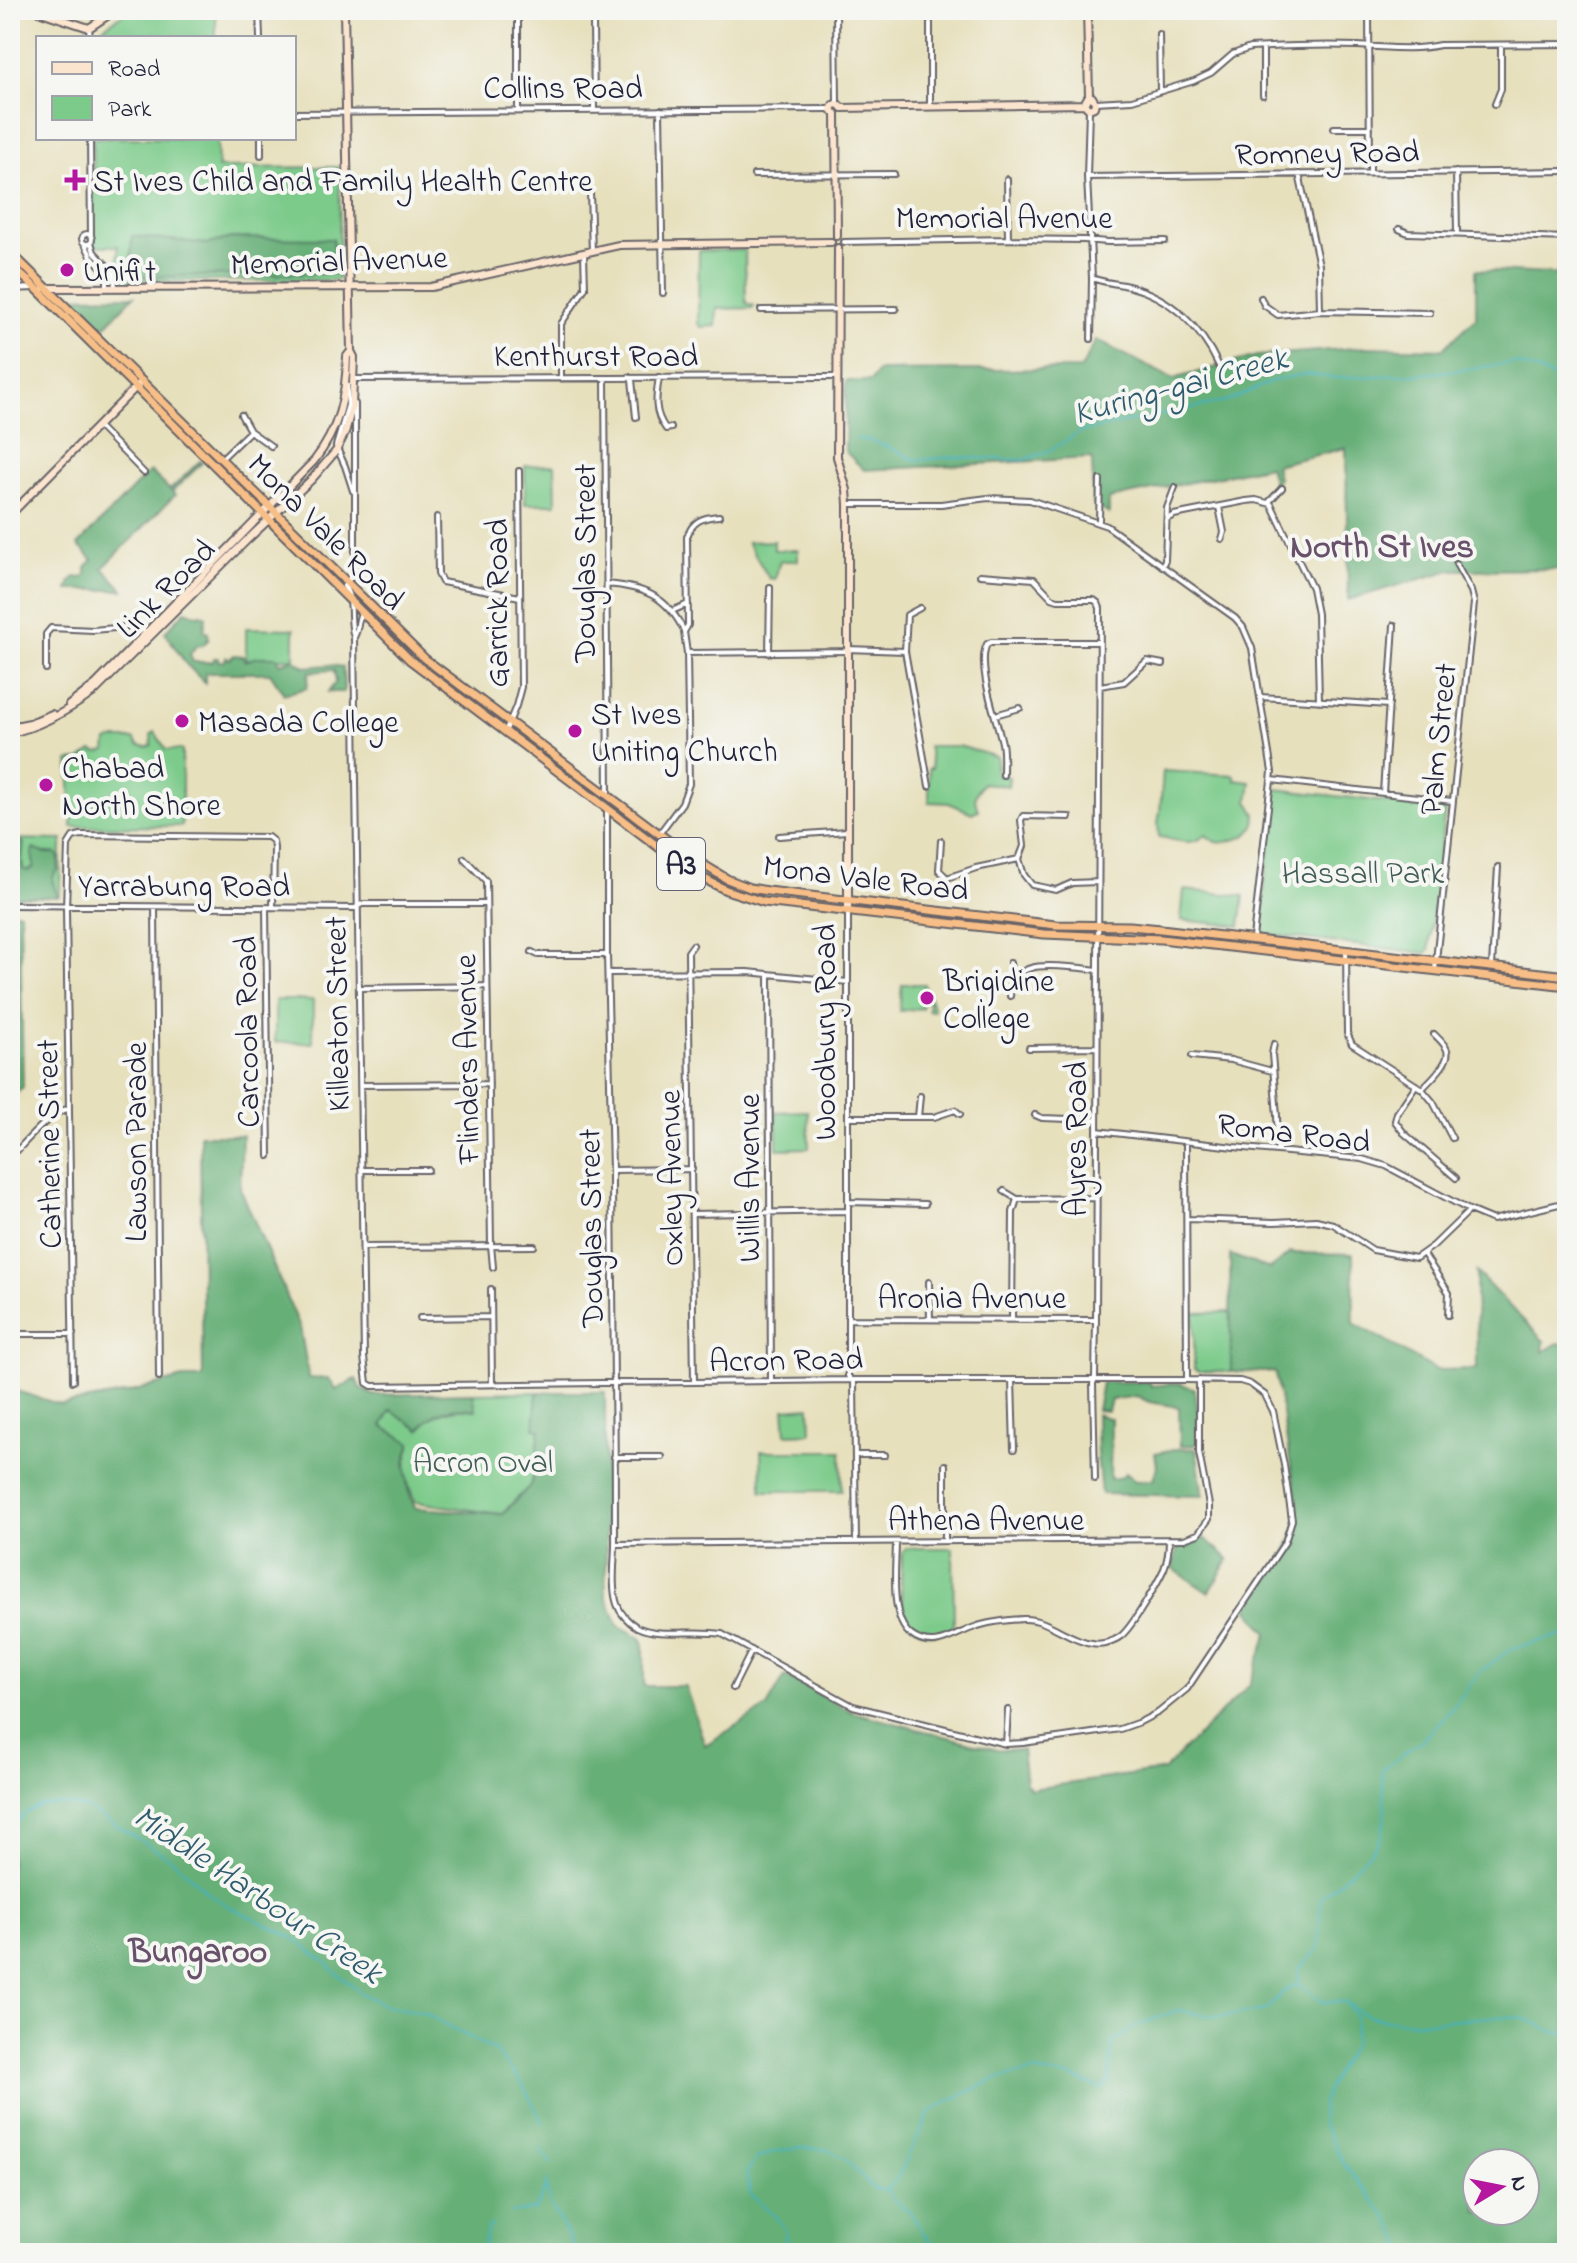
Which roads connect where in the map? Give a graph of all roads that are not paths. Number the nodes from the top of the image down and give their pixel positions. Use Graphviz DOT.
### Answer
graph roads {
  1 [pos="35,10"];
  2 [pos="116,10"];
  3 [pos="259,10"];
  4 [pos="344,10"];
  5 [pos="518,10"];
  6 [pos="836,10"];
  7 [pos="1087,10"];
  8 [pos="1369,10"];
  9 [pos="593,22"];
  10 [pos="930,23"];
  11 [pos="89,28"];
  12 [pos="1159,34"];
  13 [pos="90,36"];
  14 [pos="260,36"];
  15 [pos="1567,44"];
  16 [pos="1501,45"];
  17 [pos="1263,48"];
  18 [pos="1371,48"];
  19 [pos="1160,91"];
  20 [pos="1263,95"];
  21 [pos="1092,99"];
  22 [pos="1495,104"];
  23 [pos="1087,106"];
  24 [pos="930,107"];
  25 [pos="836,109"];
  26 [pos="660,110"];
  27 [pos="518,111"];
  28 [pos="594,111"];
  29 [pos="296,113"];
  30 [pos="347,113"];
  31 [pos="1334,128"];
  32 [pos="1370,128"];
  33 [pos="90,140"];
  34 [pos="261,140"];
  35 [pos="261,155"];
  36 [pos="1567,171"];
  37 [pos="1370,172"];
  38 [pos="1456,172"];
  39 [pos="837,174"];
  40 [pos="894,174"];
  41 [pos="1299,174"];
  42 [pos="754,175"];
  43 [pos="1087,177"];
  44 [pos="1007,179"];
  45 [pos="590,193"];
  46 [pos="1399,229"];
  47 [pos="1457,233"];
  48 [pos="837,236"];
  49 [pos="1567,238"];
  50 [pos="1008,239"];
  51 [pos="1089,241"];
  52 [pos="1165,241"];
  53 [pos="831,242"];
  54 [pos="844,242"];
  55 [pos="661,244"];
  56 [pos="838,248"];
  57 [pos="10,252"];
  58 [pos="592,252"];
  59 [pos="584,254"];
  60 [pos="10,265"];
  61 [pos="1092,278"];
  62 [pos="349,287"];
  63 [pos="36,288"];
  64 [pos="47,288"];
  65 [pos="111,288"];
  66 [pos="10,289"];
  67 [pos="663,293"];
  68 [pos="1261,298"];
  69 [pos="896,309"];
  70 [pos="761,310"];
  71 [pos="839,310"];
  72 [pos="1320,311"];
  73 [pos="1430,313"];
  74 [pos="1091,339"];
  75 [pos="1219,366"];
  76 [pos="561,377"];
  77 [pos="629,377"];
  78 [pos="659,377"];
  79 [pos="839,377"];
  80 [pos="350,378"];
  81 [pos="605,378"];
  82 [pos="139,384"];
  83 [pos="241,415"];
  84 [pos="636,417"];
  85 [pos="98,426"];
  86 [pos="671,428"];
  87 [pos="250,431"];
  88 [pos="271,446"];
  89 [pos="336,451"];
  90 [pos="221,459"];
  91 [pos="519,471"];
  92 [pos="144,473"];
  93 [pos="1100,480"];
  94 [pos="1175,487"];
  95 [pos="1282,488"];
  96 [pos="353,493"];
  97 [pos="10,496"];
  98 [pos="1268,503"];
  99 [pos="848,504"];
  100 [pos="20,506"];
  101 [pos="1219,507"];
  102 [pos="272,510"];
  103 [pos="10,515"];
  104 [pos="719,516"];
  105 [pos="266,517"];
  106 [pos="437,517"];
  107 [pos="1167,519"];
  108 [pos="1099,522"];
  109 [pos="1222,539"];
  110 [pos="1456,564"];
  111 [pos="1162,566"];
  112 [pos="980,575"];
  113 [pos="345,583"];
  114 [pos="606,584"];
  115 [pos="770,587"];
  116 [pos="520,597"];
  117 [pos="350,600"];
  118 [pos="688,604"];
  119 [pos="920,608"];
  120 [pos="672,611"];
  121 [pos="362,612"];
  122 [pos="1394,625"];
  123 [pos="146,632"];
  124 [pos="684,632"];
  125 [pos="354,637"];
  126 [pos="1100,642"];
  127 [pos="847,650"];
  128 [pos="905,651"];
  129 [pos="687,653"];
  130 [pos="769,653"];
  131 [pos="1163,664"];
  132 [pos="46,669"];
  133 [pos="1100,686"];
  134 [pos="1260,697"];
  135 [pos="1319,701"];
  136 [pos="1389,705"];
  137 [pos="1020,708"];
  138 [pos="995,715"];
  139 [pos="510,723"];
  140 [pos="10,730"];
  141 [pos="505,732"];
  142 [pos="1003,775"];
  143 [pos="1271,780"];
  144 [pos="929,786"];
  145 [pos="1383,793"];
  146 [pos="608,795"];
  147 [pos="1452,801"];
  148 [pos="607,808"];
  149 [pos="1069,817"];
  150 [pos="847,831"];
  151 [pos="659,834"];
  152 [pos="779,836"];
  153 [pos="941,841"];
  154 [pos="464,858"];
  155 [pos="1019,859"];
  156 [pos="1498,867"];
  157 [pos="1098,882"];
  158 [pos="848,902"];
  159 [pos="486,904"];
  160 [pos="10,905"];
  161 [pos="66,906"];
  162 [pos="358,906"];
  163 [pos="155,907"];
  164 [pos="266,907"];
  165 [pos="273,907"];
  166 [pos="848,912"];
  167 [pos="1098,926"];
  168 [pos="1098,937"];
  169 [pos="1253,939"];
  170 [pos="693,945"];
  171 [pos="1346,950"];
  172 [pos="532,952"];
  173 [pos="607,955"];
  174 [pos="1346,960"];
  175 [pos="1436,960"];
  176 [pos="1010,963"];
  177 [pos="1492,966"];
  178 [pos="1098,970"];
  179 [pos="1435,970"];
  180 [pos="689,972"];
  181 [pos="608,973"];
  182 [pos="769,974"];
  183 [pos="1012,975"];
  184 [pos="1567,976"];
  185 [pos="848,982"];
  186 [pos="487,986"];
  187 [pos="1567,986"];
  188 [pos="360,988"];
  189 [pos="1010,996"];
  190 [pos="1434,1034"];
  191 [pos="1274,1044"];
  192 [pos="1097,1047"];
  193 [pos="1029,1048"];
  194 [pos="1192,1056"];
  195 [pos="1273,1071"];
  196 [pos="489,1084"];
  197 [pos="361,1085"];
  198 [pos="1416,1085"];
  199 [pos="1422,1089"];
  200 [pos="920,1096"];
  201 [pos="69,1109"];
  202 [pos="960,1114"];
  203 [pos="1035,1115"];
  204 [pos="849,1117"];
  205 [pos="918,1117"];
  206 [pos="1097,1120"];
  207 [pos="1097,1131"];
  208 [pos="1452,1138"];
  209 [pos="1186,1142"];
  210 [pos="1278,1151"];
  211 [pos="269,1156"];
  212 [pos="10,1158"];
  213 [pos="692,1169"];
  214 [pos="363,1170"];
  215 [pos="428,1170"];
  216 [pos="612,1170"];
  217 [pos="1456,1178"];
  218 [pos="1004,1191"];
  219 [pos="1096,1198"];
  220 [pos="1017,1199"];
  221 [pos="848,1202"];
  222 [pos="1567,1202"];
  223 [pos="925,1204"];
  224 [pos="1469,1210"];
  225 [pos="848,1211"];
  226 [pos="771,1213"];
  227 [pos="692,1214"];
  228 [pos="1187,1219"];
  229 [pos="491,1245"];
  230 [pos="534,1246"];
  231 [pos="363,1247"];
  232 [pos="1423,1253"];
  233 [pos="493,1267"];
  234 [pos="1567,1277"];
  235 [pos="929,1282"];
  236 [pos="491,1289"];
  237 [pos="1448,1315"];
  238 [pos="1561,1315"];
  239 [pos="490,1317"];
  240 [pos="420,1318"];
  241 [pos="848,1319"];
  242 [pos="930,1319"];
  243 [pos="1012,1319"];
  244 [pos="1096,1320"];
  245 [pos="10,1334"];
  246 [pos="73,1334"];
  247 [pos="159,1377"];
  248 [pos="851,1380"];
  249 [pos="1012,1380"];
  250 [pos="1187,1380"];
  251 [pos="1199,1380"];
  252 [pos="73,1381"];
  253 [pos="771,1381"];
  254 [pos="1094,1381"];
  255 [pos="694,1382"];
  256 [pos="614,1383"];
  257 [pos="492,1384"];
  258 [pos="372,1386"];
  259 [pos="1014,1449"];
  260 [pos="855,1455"];
  261 [pos="885,1455"];
  262 [pos="614,1457"];
  263 [pos="662,1457"];
  264 [pos="945,1465"];
  265 [pos="1095,1479"];
  266 [pos="1169,1539"];
  267 [pos="945,1541"];
  268 [pos="856,1542"];
  269 [pos="896,1542"];
  270 [pos="615,1544"];
  271 [pos="752,1650"];
  272 [pos="733,1688"];
  273 [pos="1008,1710"];
  274 [pos="1006,1744"];
  1 -- 11 [label="street"];
  2 -- 11 [label="street"];
  3 -- 14 [label="street"];
  4 -- 30 [label="street"];
  5 -- 27 [label="street"];
  6 -- 25 [label="street"];
  7 -- 21 [label="street"];
  8 -- 18 [label="street"];
  9 -- 28 [label="street"];
  10 -- 24 [label="street"];
  11 -- 13 [label="street"];
  12 -- 19 [label="street"];
  15 -- 16 [label="street"];
  16 -- 18 [label="street"];
  16 -- 22 [label="street"];
  17 -- 18 [label="street"];
  17 -- 19 [label="street"];
  17 -- 20 [label="street"];
  18 -- 32 [label="street"];
  19 -- 21 [label="street"];
  21 -- 23 [label="street"];
  23 -- 24 [label="street, Collins Road"];
  23 -- 43 [label="street"];
  24 -- 25 [label="street, Collins Road"];
  25 -- 26 [label="street, Collins Road"];
  25 -- 39 [label="street"];
  26 -- 28 [label="street, Collins Road"];
  26 -- 55 [label="street"];
  27 -- 28 [label="street, Collins Road"];
  27 -- 30 [label="street, Collins Road"];
  29 -- 30 [label="street, Collins Road"];
  30 -- 62 [label="street"];
  31 -- 32 [label="street"];
  32 -- 37 [label="street"];
  33 -- 65 [label="street"];
  34 -- 35 [label="street"];
  36 -- 38 [label="street, Romney Road"];
  37 -- 38 [label="street, Romney Road"];
  37 -- 41 [label="street, Romney Road"];
  38 -- 47 [label="street"];
  39 -- 40 [label="street"];
  39 -- 42 [label="street"];
  39 -- 48 [label="street"];
  41 -- 43 [label="street, Romney Road"];
  41 -- 72 [label="street"];
  43 -- 51 [label="street"];
  44 -- 50 [label="street"];
  45 -- 58 [label="street"];
  46 -- 47 [label="street"];
  47 -- 49 [label="street"];
  48 -- 53 [label="street"];
  48 -- 54 [label="street"];
  50 -- 51 [label="street, Memorial Avenue"];
  50 -- 54 [label="street, Memorial Avenue"];
  51 -- 52 [label="street, Memorial Avenue"];
  51 -- 61 [label="street"];
  53 -- 55 [label="street, Memorial Avenue"];
  53 -- 56 [label="street"];
  54 -- 56 [label="street"];
  55 -- 58 [label="street, Memorial Avenue"];
  55 -- 67 [label="street"];
  56 -- 71 [label="street, Woodbury Road"];
  57 -- 64 [label="highway, Mona Vale Road / A3"];
  58 -- 59 [label="street, Memorial Avenue"];
  59 -- 62 [label="street, Memorial Avenue"];
  59 -- 76 [label="street"];
  60 -- 63 [label="highway, Mona Vale Road / A3"];
  61 -- 74 [label="street"];
  61 -- 75 [label="street"];
  62 -- 65 [label="street, Memorial Avenue"];
  62 -- 80 [label="street"];
  63 -- 64 [label="street, Memorial Avenue"];
  63 -- 66 [label="street"];
  63 -- 82 [label="highway, Mona Vale Road / A3"];
  64 -- 65 [label="street, Memorial Avenue"];
  64 -- 82 [label="highway, Mona Vale Road / A3"];
  68 -- 72 [label="street"];
  69 -- 71 [label="street"];
  70 -- 71 [label="street"];
  71 -- 79 [label="street, Woodbury Road"];
  72 -- 73 [label="street"];
  76 -- 80 [label="street, Kenthurst Road"];
  76 -- 81 [label="street, Kenthurst Road"];
  77 -- 78 [label="street, Kenthurst Road"];
  77 -- 81 [label="street, Kenthurst Road"];
  77 -- 84 [label="street"];
  78 -- 79 [label="street, Kenthurst Road"];
  78 -- 86 [label="street"];
  79 -- 99 [label="street, Woodbury Road"];
  80 -- 89 [label="street"];
  80 -- 96 [label="street"];
  80 -- 102 [label="street, Link Road"];
  81 -- 114 [label="street, Douglas Street"];
  82 -- 85 [label="street"];
  82 -- 90 [label="highway, Mona Vale Road / A3"];
  82 -- 105 [label="highway, Mona Vale Road / A3"];
  83 -- 87 [label="street"];
  85 -- 92 [label="street"];
  85 -- 100 [label="street"];
  87 -- 88 [label="street"];
  87 -- 90 [label="street"];
  89 -- 96 [label="street"];
  89 -- 102 [label="street, Link Road"];
  90 -- 102 [label="highway, Mona Vale Road / A3"];
  91 -- 116 [label="street, Garrick Road"];
  93 -- 108 [label="street"];
  94 -- 107 [label="street"];
  95 -- 98 [label="street"];
  96 -- 113 [label="street"];
  97 -- 100 [label="street"];
  98 -- 101 [label="street"];
  98 -- 135 [label="street"];
  99 -- 108 [label="street"];
  99 -- 127 [label="street, Woodbury Road"];
  100 -- 103 [label="street"];
  101 -- 107 [label="street"];
  101 -- 109 [label="street"];
  102 -- 105 [label="street, Link Road"];
  102 -- 113 [label="highway, Mona Vale Road / A3"];
  104 -- 118 [label="street"];
  105 -- 117 [label="highway, Mona Vale Road / A3"];
  105 -- 123 [label="street, Link Road"];
  105 -- 140 [label="street, Link Road"];
  106 -- 116 [label="street"];
  107 -- 111 [label="street"];
  108 -- 111 [label="street"];
  110 -- 147 [label="street, Palm Street"];
  111 -- 134 [label="street"];
  112 -- 126 [label="street, Ayres Road"];
  113 -- 117 [label="street, Killeaton Street"];
  113 -- 139 [label="highway, Mona Vale Road / A3"];
  114 -- 120 [label="street"];
  114 -- 146 [label="street, Douglas Street"];
  115 -- 130 [label="street"];
  116 -- 139 [label="street, Garrick Road"];
  117 -- 121 [label="highway, Mona Vale Road / A3"];
  117 -- 125 [label="street, Killeaton Street"];
  118 -- 120 [label="street"];
  118 -- 124 [label="street"];
  119 -- 128 [label="street"];
  120 -- 124 [label="street"];
  121 -- 125 [label="street, Killeaton Street"];
  121 -- 141 [label="highway, Mona Vale Road / A3"];
  122 -- 136 [label="street"];
  123 -- 132 [label="street"];
  123 -- 140 [label="street, Link Road"];
  124 -- 129 [label="street"];
  125 -- 162 [label="street, Killeaton Street"];
  126 -- 133 [label="street, Ayres Road"];
  126 -- 138 [label="street"];
  127 -- 128 [label="street"];
  127 -- 130 [label="street"];
  127 -- 150 [label="street, Woodbury Road"];
  128 -- 144 [label="street"];
  129 -- 130 [label="street"];
  129 -- 151 [label="street"];
  131 -- 133 [label="street"];
  133 -- 157 [label="street, Ayres Road"];
  134 -- 135 [label="street"];
  134 -- 143 [label="street"];
  135 -- 136 [label="street"];
  136 -- 145 [label="street"];
  137 -- 138 [label="street"];
  138 -- 142 [label="street"];
  139 -- 141 [label="street, Garrick Road"];
  139 -- 146 [label="highway, Mona Vale Road / A3"];
  141 -- 148 [label="highway, Mona Vale Road / A3"];
  143 -- 145 [label="street"];
  143 -- 169 [label="street"];
  145 -- 147 [label="street"];
  146 -- 151 [label="highway, Mona Vale Road / A3"];
  147 -- 175 [label="street, Palm Street"];
  148 -- 166 [label="highway, Mona Vale Road / A3"];
  148 -- 173 [label="street, Douglas Street"];
  149 -- 155 [label="street"];
  150 -- 152 [label="street"];
  150 -- 158 [label="street, Woodbury Road"];
  151 -- 158 [label="highway, Mona Vale Road / A3"];
  153 -- 155 [label="street"];
  154 -- 159 [label="street, Flinders Avenue"];
  155 -- 157 [label="street"];
  156 -- 177 [label="street"];
  157 -- 167 [label="street, Ayres Road"];
  158 -- 166 [label="street, Woodbury Road"];
  158 -- 167 [label="highway, Mona Vale Road / A3"];
  159 -- 162 [label="street, Yarrabung Road"];
  159 -- 186 [label="street, Flinders Avenue"];
  160 -- 161 [label="street, Yarrabung Road"];
  161 -- 163 [label="street, Yarrabung Road"];
  161 -- 165 [label="street, Catherine Street"];
  161 -- 201 [label="street, Catherine Street"];
  162 -- 165 [label="street, Yarrabung Road"];
  162 -- 188 [label="street, Killeaton Street"];
  163 -- 164 [label="street, Yarrabung Road"];
  163 -- 247 [label="street, Lawson Parade"];
  164 -- 165 [label="street, Yarrabung Road"];
  164 -- 211 [label="street, Carcoola Road"];
  166 -- 168 [label="highway, Mona Vale Road / A3"];
  166 -- 185 [label="street, Woodbury Road"];
  167 -- 168 [label="street, Ayres Road"];
  167 -- 169 [label="highway, Mona Vale Road / A3"];
  168 -- 174 [label="highway, Mona Vale Road / A3"];
  168 -- 178 [label="street, Ayres Road"];
  169 -- 171 [label="highway, Mona Vale Road / A3"];
  170 -- 180 [label="street, Oxley Avenue"];
  171 -- 174 [label="street"];
  171 -- 175 [label="highway, Mona Vale Road / A3"];
  172 -- 173 [label="street"];
  173 -- 181 [label="street, Douglas Street"];
  174 -- 179 [label="highway, Mona Vale Road / A3"];
  174 -- 198 [label="street"];
  175 -- 177 [label="highway, Mona Vale Road / A3"];
  175 -- 179 [label="street, Palm Street"];
  176 -- 183 [label="street"];
  177 -- 184 [label="highway, Mona Vale Road / A3"];
  178 -- 183 [label="street"];
  178 -- 192 [label="street, Ayres Road"];
  179 -- 187 [label="highway, Mona Vale Road / A3"];
  180 -- 181 [label="street"];
  180 -- 182 [label="street"];
  180 -- 213 [label="street, Oxley Avenue"];
  181 -- 216 [label="street, Douglas Street"];
  182 -- 185 [label="street"];
  182 -- 226 [label="street, Willis Avenue"];
  183 -- 189 [label="street"];
  185 -- 204 [label="street, Woodbury Road"];
  186 -- 188 [label="street"];
  186 -- 196 [label="street, Flinders Avenue"];
  188 -- 197 [label="street, Killeaton Street"];
  190 -- 199 [label="street"];
  191 -- 195 [label="street"];
  192 -- 193 [label="street"];
  192 -- 206 [label="street, Ayres Road"];
  194 -- 195 [label="street"];
  195 -- 210 [label="street"];
  196 -- 197 [label="street"];
  196 -- 229 [label="street, Flinders Avenue"];
  197 -- 214 [label="street, Killeaton Street"];
  198 -- 199 [label="street"];
  198 -- 217 [label="street"];
  199 -- 208 [label="street"];
  200 -- 205 [label="street"];
  201 -- 212 [label="street"];
  201 -- 246 [label="street, Catherine Street"];
  202 -- 205 [label="street"];
  203 -- 206 [label="street"];
  204 -- 205 [label="street"];
  204 -- 221 [label="street, Woodbury Road"];
  206 -- 207 [label="street, Ayres Road"];
  207 -- 209 [label="street, Roma Road"];
  207 -- 219 [label="street, Ayres Road"];
  209 -- 210 [label="street, Roma Road"];
  209 -- 228 [label="street"];
  210 -- 224 [label="street, Roma Road"];
  213 -- 216 [label="street"];
  213 -- 227 [label="street, Oxley Avenue"];
  214 -- 215 [label="street"];
  214 -- 231 [label="street, Killeaton Street"];
  216 -- 256 [label="street, Douglas Street"];
  218 -- 220 [label="street"];
  219 -- 220 [label="street"];
  219 -- 244 [label="street, Ayres Road"];
  220 -- 243 [label="street"];
  221 -- 223 [label="street"];
  221 -- 225 [label="street, Woodbury Road"];
  222 -- 224 [label="street, Roma Road"];
  224 -- 232 [label="street"];
  225 -- 226 [label="street"];
  225 -- 241 [label="street, Woodbury Road"];
  226 -- 227 [label="street"];
  226 -- 253 [label="street, Willis Avenue"];
  227 -- 255 [label="street, Oxley Avenue"];
  228 -- 232 [label="street"];
  228 -- 250 [label="street"];
  229 -- 230 [label="street"];
  229 -- 231 [label="street"];
  229 -- 233 [label="street, Flinders Avenue"];
  231 -- 258 [label="street, Killeaton Street"];
  232 -- 237 [label="street"];
  234 -- 238 [label="street"];
  235 -- 242 [label="street"];
  236 -- 239 [label="street"];
  239 -- 240 [label="street"];
  239 -- 257 [label="street"];
  241 -- 242 [label="street, Aronia Avenue"];
  241 -- 248 [label="street, Woodbury Road"];
  242 -- 243 [label="street, Aronia Avenue"];
  243 -- 244 [label="street, Aronia Avenue"];
  244 -- 254 [label="street, Ayres Road"];
  245 -- 246 [label="street"];
  246 -- 252 [label="street, Catherine Street"];
  248 -- 249 [label="street, Acron Road"];
  248 -- 253 [label="street, Acron Road"];
  248 -- 260 [label="street, Woodbury Road"];
  249 -- 254 [label="street, Acron Road"];
  249 -- 259 [label="street"];
  250 -- 251 [label="street, Acron Road"];
  250 -- 254 [label="street, Acron Road"];
  251 -- 266 [label="street, Athena Avenue"];
  251 -- 274 [label="street, Acron Road"];
  253 -- 255 [label="street, Acron Road"];
  254 -- 265 [label="street, Ayres Road"];
  255 -- 256 [label="street, Acron Road"];
  256 -- 257 [label="street, Acron Road"];
  256 -- 262 [label="street, Douglas Street"];
  257 -- 258 [label="street, Acron Road"];
  260 -- 261 [label="street"];
  260 -- 268 [label="street, Woodbury Road"];
  262 -- 263 [label="street"];
  262 -- 270 [label="street, Douglas Street"];
  264 -- 267 [label="street"];
  266 -- 267 [label="street, Athena Avenue"];
  266 -- 269 [label="street"];
  267 -- 269 [label="street, Athena Avenue"];
  268 -- 269 [label="street, Athena Avenue"];
  268 -- 270 [label="street, Athena Avenue"];
  270 -- 271 [label="street, Douglas Street"];
  271 -- 272 [label="street"];
  271 -- 274 [label="street"];
  273 -- 274 [label="street"];
}
